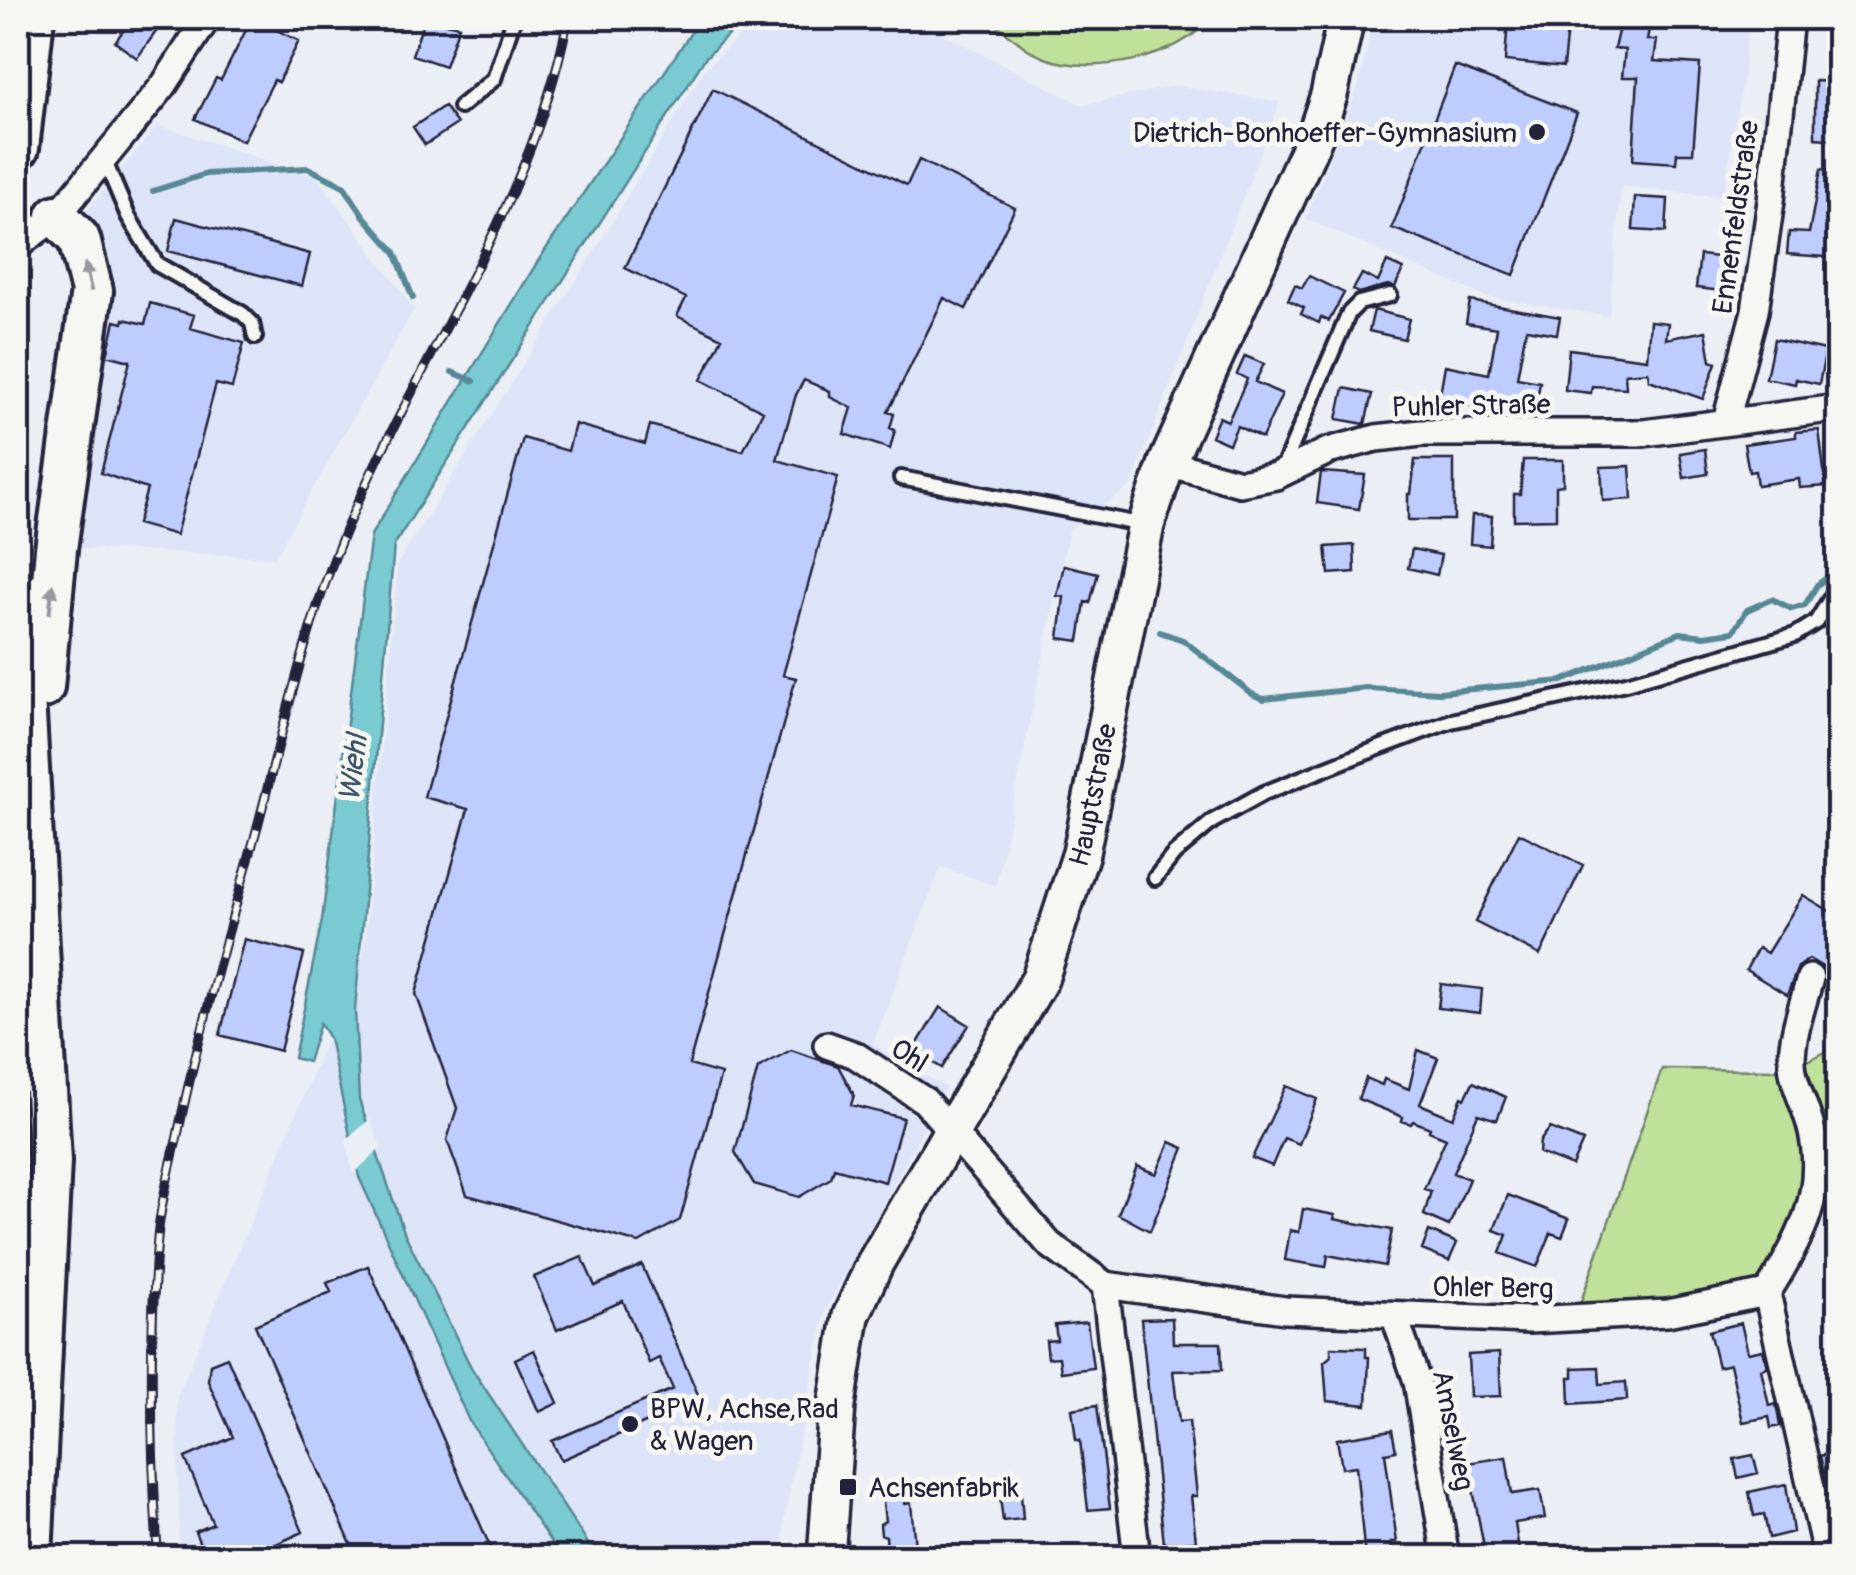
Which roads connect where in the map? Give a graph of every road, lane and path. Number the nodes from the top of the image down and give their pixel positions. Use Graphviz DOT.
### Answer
graph roads {
  1 [pos="32,18"];
  2 [pos="206,18"];
  3 [pos="514,18"];
  4 [pos="1346,18"];
  5 [pos="1790,18"];
  6 [pos="460,108"];
  7 [pos="18,148"];
  8 [pos="104,159"];
  9 [pos="57,216"];
  10 [pos="18,245"];
  11 [pos="1390,295"];
  12 [pos="255,337"];
  13 [pos="1838,408"];
  14 [pos="1726,421"];
  15 [pos="1167,463"];
  16 [pos="1280,474"];
  17 [pos="901,478"];
  18 [pos="1146,525"];
  19 [pos="1838,586"];
  20 [pos="18,590"];
  21 [pos="20,680"];
  22 [pos="35,871"];
  23 [pos="1156,878"];
  24 [pos="1810,978"];
  25 [pos="827,1045"];
  26 [pos="950,1130"];
  27 [pos="1105,1285"];
  28 [pos="1767,1293"];
  29 [pos="1394,1315"];
  30 [pos="31,1558"];
  31 [pos="826,1558"];
  32 [pos="1137,1558"];
  33 [pos="1446,1558"];
  34 [pos="1828,1558"];
  1 -- 7 [label="main road"];
  2 -- 8 [label="street"];
  3 -- 6 [label="lane"];
  4 -- 15 [label="street, Hauptstraße"];
  5 -- 14 [label="street, Ennenfeldstraße"];
  8 -- 9 [label="street"];
  8 -- 12 [label="lane"];
  9 -- 10 [label="street"];
  22 -- 9 [label="main road, one-way"];
  11 -- 16 [label="lane"];
  13 -- 14 [label="street, Puhler Straße"];
  14 -- 16 [label="street, Puhler Straße"];
  15 -- 16 [label="street, Puhler Straße"];
  15 -- 18 [label="street, Hauptstraße"];
  17 -- 18 [label="lane"];
  18 -- 26 [label="street, Hauptstraße"];
  19 -- 23 [label="lane"];
  20 -- 21 [label="main road"];
  21 -- 22 [label="main road"];
  22 -- 30 [label="main road"];
  24 -- 28 [label="street"];
  25 -- 26 [label="street, Ohl"];
  26 -- 27 [label="street, Ohler Berg"];
  26 -- 31 [label="street, Hauptstraße"];
  27 -- 29 [label="street, Ohler Berg"];
  27 -- 32 [label="street"];
  28 -- 29 [label="street, Ohler Berg"];
  28 -- 34 [label="street"];
  29 -- 33 [label="street, Amselweg"];
}
